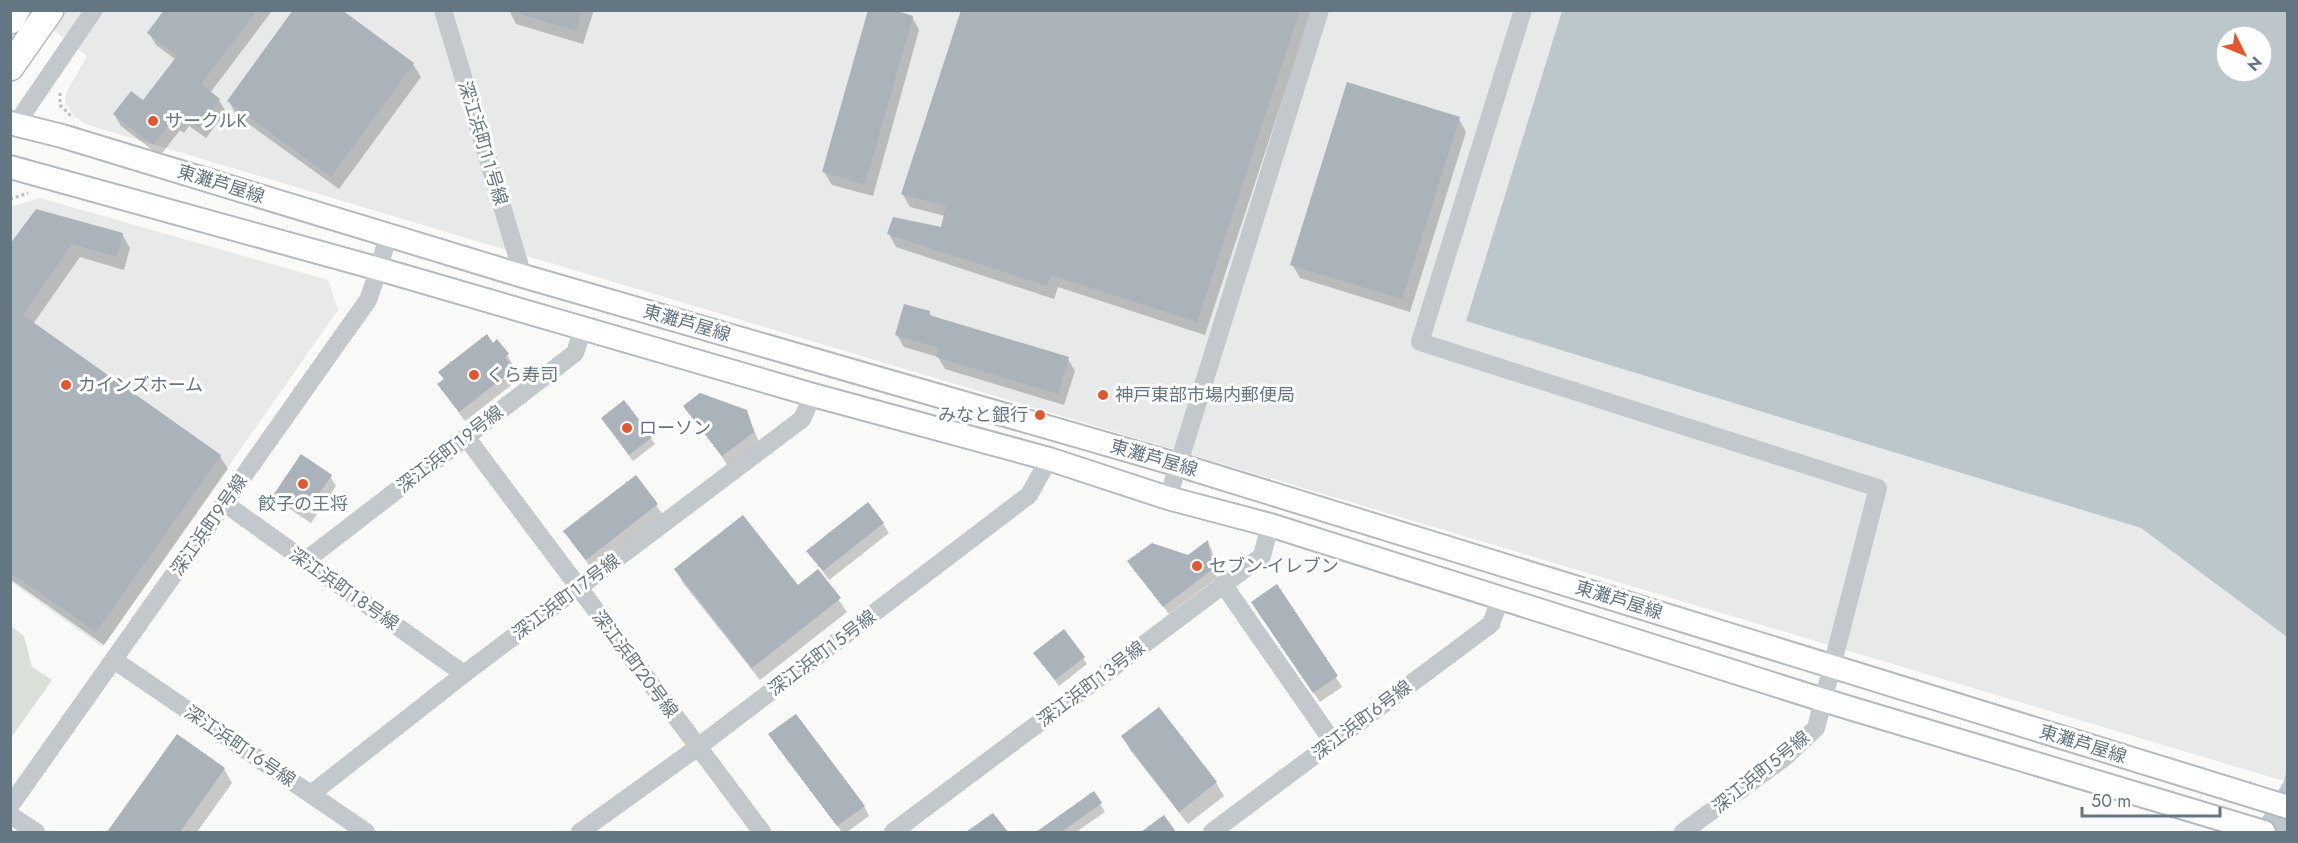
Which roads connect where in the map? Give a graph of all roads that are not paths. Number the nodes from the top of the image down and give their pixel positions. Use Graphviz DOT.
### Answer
graph roads {
  1 [pos="16,10"];
  2 [pos="50,10"];
  3 [pos="94,10"];
  4 [pos="443,10"];
  5 [pos="1320,10"];
  6 [pos="1523,10"];
  7 [pos="10,20"];
  8 [pos="10,67"];
  9 [pos="12,126"];
  10 [pos="10,167"];
  11 [pos="388,235"];
  12 [pos="379,269"];
  13 [pos="523,276"];
  14 [pos="583,329"];
  15 [pos="813,395"];
  16 [pos="466,437"];
  17 [pos="1048,459"];
  18 [pos="1179,465"];
  19 [pos="1168,498"];
  20 [pos="224,503"];
  21 [pos="1270,525"];
  22 [pos="305,561"];
  23 [pos="1223,584"];
  24 [pos="578,588"];
  25 [pos="1500,599"];
  26 [pos="114,660"];
  27 [pos="1831,666"];
  28 [pos="464,674"];
  29 [pos="1823,700"];
  30 [pos="1333,742"];
  31 [pos="698,747"];
  32 [pos="310,794"];
  33 [pos="10,806"];
  34 [pos="2288,807"];
  35 [pos="10,815"];
  36 [pos="2256,830"];
  37 [pos="36,832"];
  38 [pos="366,832"];
  39 [pos="580,832"];
  40 [pos="762,832"];
  41 [pos="893,832"];
  42 [pos="1212,832"];
  43 [pos="1683,832"];
  1 -- 7 [label="highway"];
  2 -- 8 [label="highway"];
  3 -- 9 [label="street"];
  4 -- 13 [label="street, 深江浜町１１号線"];
  5 -- 18 [label="street"];
  6 -- 27 [label="street, 深江浜町５号線"];
  9 -- 11 [label="main road, 東灘芦屋線"];
  10 -- 12 [label="main road, 東灘芦屋線"];
  11 -- 12 [label="street, 深江浜町９号線"];
  11 -- 13 [label="main road, 東灘芦屋線"];
  12 -- 14 [label="main road, 東灘芦屋線"];
  12 -- 20 [label="street, 深江浜町９号線"];
  13 -- 18 [label="main road, 東灘芦屋線"];
  14 -- 15 [label="main road, 東灘芦屋線"];
  14 -- 16 [label="street, 深江浜町１９号線"];
  15 -- 17 [label="main road, 東灘芦屋線"];
  15 -- 24 [label="street, 深江浜町１７号線"];
  16 -- 22 [label="street, 深江浜町１９号線"];
  16 -- 24 [label="street, 深江浜町２０号線"];
  17 -- 19 [label="main road, 東灘芦屋線"];
  17 -- 31 [label="street, 深江浜町１５号線"];
  18 -- 19 [label="street"];
  18 -- 27 [label="main road, 東灘芦屋線"];
  19 -- 21 [label="main road, 東灘芦屋線"];
  20 -- 22 [label="street, 深江浜町１８号線"];
  20 -- 26 [label="street, 深江浜町９号線"];
  21 -- 23 [label="street, 深江浜町１３号線"];
  21 -- 25 [label="main road, 東灘芦屋線"];
  22 -- 28 [label="street, 深江浜町１８号線"];
  23 -- 30 [label="street"];
  23 -- 41 [label="street, 深江浜町１３号線"];
  24 -- 28 [label="street, 深江浜町１７号線"];
  24 -- 31 [label="street, 深江浜町２０号線"];
  25 -- 29 [label="main road, 東灘芦屋線"];
  25 -- 30 [label="street, 深江浜町６号線"];
  26 -- 32 [label="street, 深江浜町１６号線"];
  26 -- 33 [label="street, 深江浜町９号線"];
  27 -- 29 [label="street, 深江浜町５号線"];
  27 -- 34 [label="main road, 東灘芦屋線"];
  28 -- 32 [label="street, 深江浜町１７号線"];
  29 -- 36 [label="main road, 東灘芦屋線"];
  29 -- 43 [label="street, 深江浜町５号線"];
  30 -- 42 [label="street, 深江浜町６号線"];
  31 -- 39 [label="street, 深江浜町１５号線"];
  31 -- 40 [label="street, 深江浜町２０号線"];
  32 -- 38 [label="street, 深江浜町１６号線"];
  35 -- 37 [label="street"];
}
